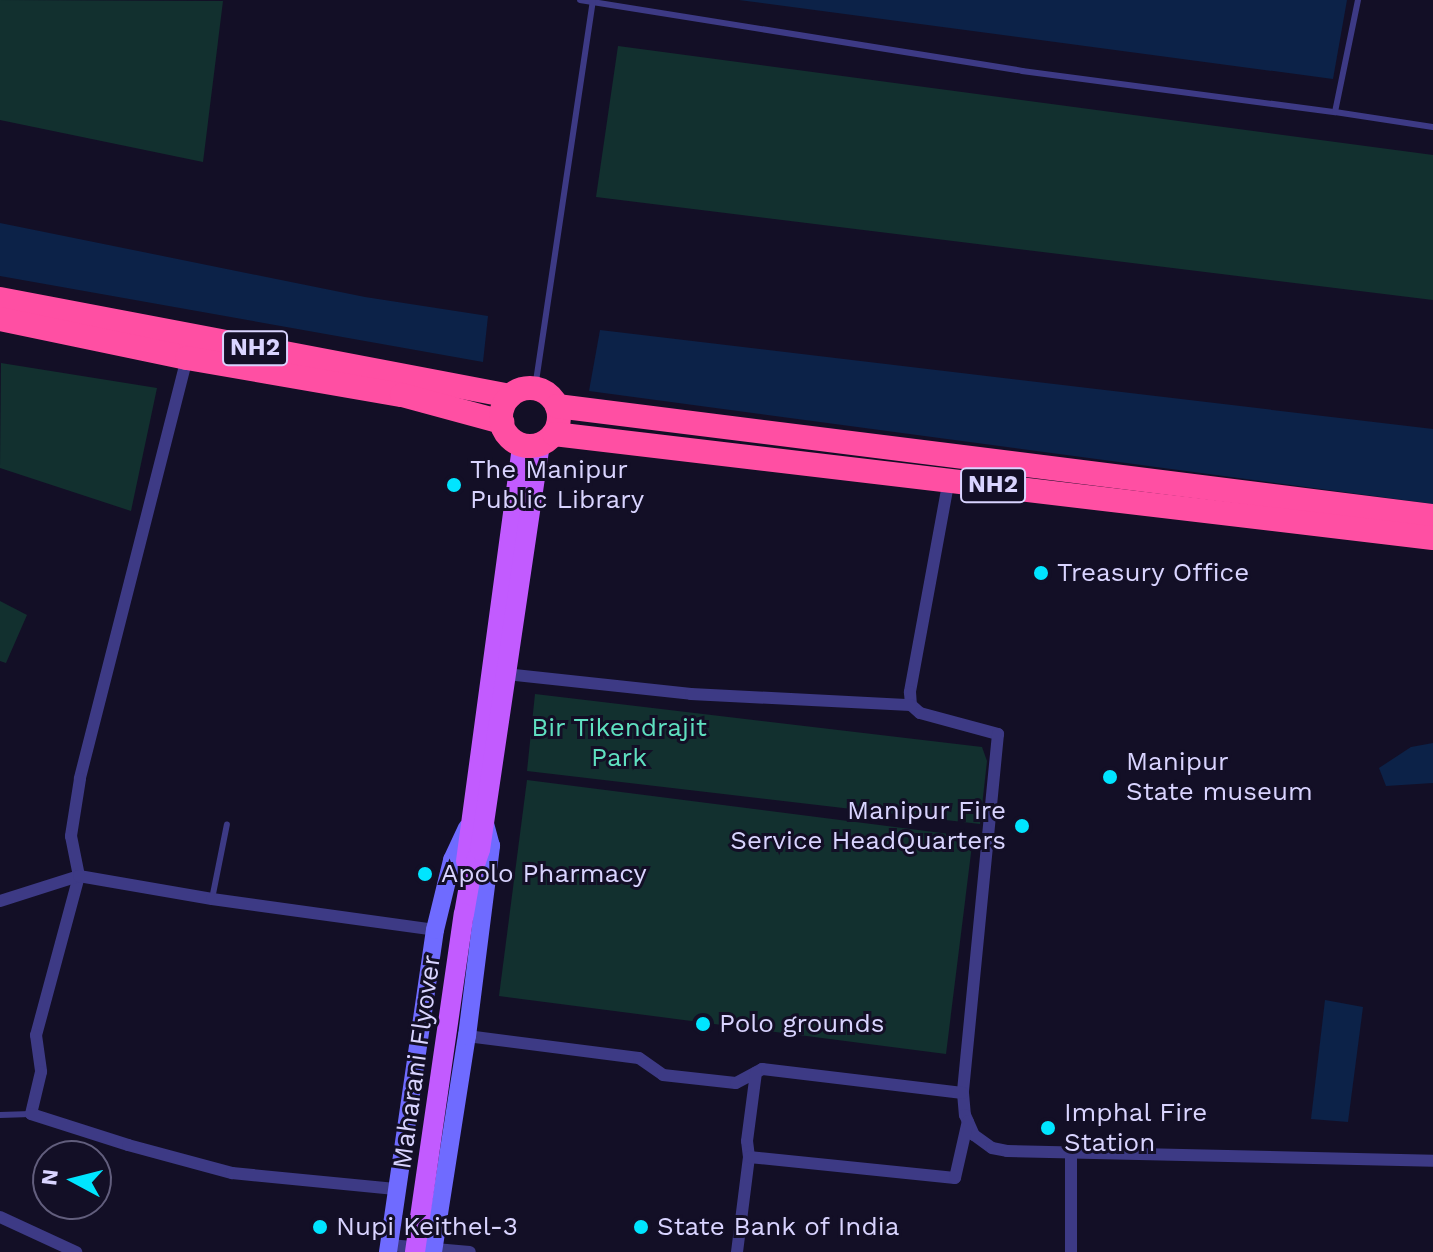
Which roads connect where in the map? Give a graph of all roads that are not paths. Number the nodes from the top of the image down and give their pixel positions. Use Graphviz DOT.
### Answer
graph roads {
  1 [pos="580,0"];
  2 [pos="1358,0"];
  3 [pos="593,1"];
  4 [pos="1335,112"];
  5 [pos="1433,127"];
  6 [pos="0,299"];
  7 [pos="0,319"];
  8 [pos="187,358"];
  9 [pos="535,388"];
  10 [pos="510,396"];
  11 [pos="557,406"];
  12 [pos="502,422"];
  13 [pos="538,441"];
  14 [pos="949,479"];
  15 [pos="1433,516"];
  16 [pos="1433,538"];
  17 [pos="512,573"];
  18 [pos="505,674"];
  19 [pos="911,705"];
  20 [pos="477,823"];
  21 [pos="227,824"];
  22 [pos="79,876"];
  23 [pos="212,899"];
  24 [pos="0,901"];
  25 [pos="435,930"];
  26 [pos="467,1036"];
  27 [pos="756,1073"];
  28 [pos="963,1093"];
  29 [pos="31,1114"];
  30 [pos="0,1115"];
  31 [pos="968,1121"];
  32 [pos="1071,1152"];
  33 [pos="749,1157"];
  34 [pos="1433,1161"];
  35 [pos="395,1189"];
  36 [pos="0,1217"];
  37 [pos="389,1248"];
  38 [pos="427,1251"];
  39 [pos="76,1252"];
  40 [pos="470,1252"];
  41 [pos="737,1252"];
  42 [pos="1071,1252"];
  1 -- 3 [label="lane"];
  2 -- 4 [label="lane"];
  3 -- 4 [label="lane"];
  3 -- 9 [label="lane"];
  4 -- 5 [label="lane"];
  6 -- 10 [label="highway, NH2"];
  7 -- 8 [label="highway, NH2"];
  8 -- 12 [label="highway, NH2"];
  8 -- 22 [label="street"];
  9 -- 10 [label="highway, NH2"];
  9 -- 11 [label="highway"];
  10 -- 12 [label="highway"];
  11 -- 13 [label="highway"];
  11 -- 15 [label="highway, NH2"];
  12 -- 13 [label="highway"];
  13 -- 14 [label="highway, NH2"];
  13 -- 17 [label="main road"];
  14 -- 16 [label="highway, NH2"];
  14 -- 19 [label="street"];
  17 -- 18 [label="main road"];
  17 -- 20 [label="main road"];
  18 -- 19 [label="street"];
  18 -- 20 [label="main road"];
  19 -- 28 [label="street"];
  20 -- 25 [label="street"];
  20 -- 26 [label="street"];
  20 -- 38 [label="main road, Maharani Flyover, bridge"];
  21 -- 23 [label="lane"];
  22 -- 23 [label="street"];
  22 -- 24 [label="street"];
  22 -- 29 [label="street"];
  23 -- 25 [label="street"];
  25 -- 35 [label="street"];
  26 -- 27 [label="street"];
  26 -- 38 [label="street"];
  27 -- 28 [label="street"];
  27 -- 33 [label="street"];
  28 -- 31 [label="street"];
  29 -- 30 [label="lane"];
  29 -- 35 [label="street"];
  31 -- 32 [label="street"];
  31 -- 33 [label="street"];
  32 -- 34 [label="street"];
  32 -- 42 [label="street"];
  33 -- 41 [label="street"];
  35 -- 37 [label="street"];
  36 -- 39 [label="street"];
  37 -- 38 [label="street"];
  38 -- 40 [label="street"];
}
